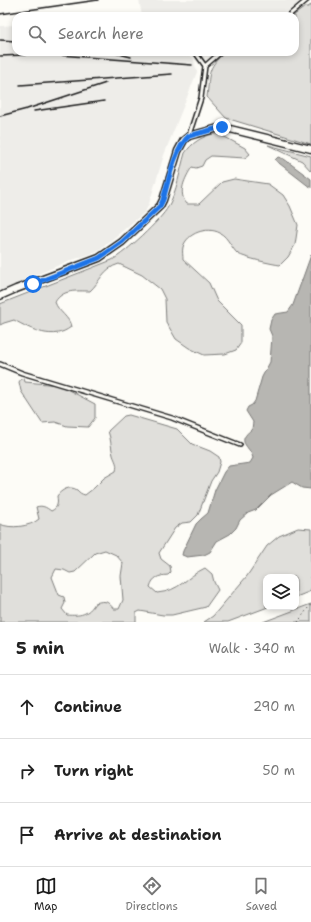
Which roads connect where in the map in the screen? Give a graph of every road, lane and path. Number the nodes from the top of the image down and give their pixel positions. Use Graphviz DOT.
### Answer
graph roads {
  1 [pos="308,0"];
  2 [pos="293,12"];
  3 [pos="198,56"];
  4 [pos="217,56"];
  5 [pos="206,66"];
  6 [pos="189,136"];
  7 [pos="311,149"];
  8 [pos="0,296"];
  9 [pos="0,364"];
  10 [pos="240,445"];
  11 [pos="311,604"];
  12 [pos="298,622"];
  1 -- 2 [label="lane"];
  3 -- 5 [label="lane"];
  4 -- 5 [label="lane"];
  5 -- 6 [label="lane"];
  6 -- 7 [label="street"];
  6 -- 8 [label="street"];
  9 -- 10 [label="lane"];
  11 -- 12 [label="path"];
}
